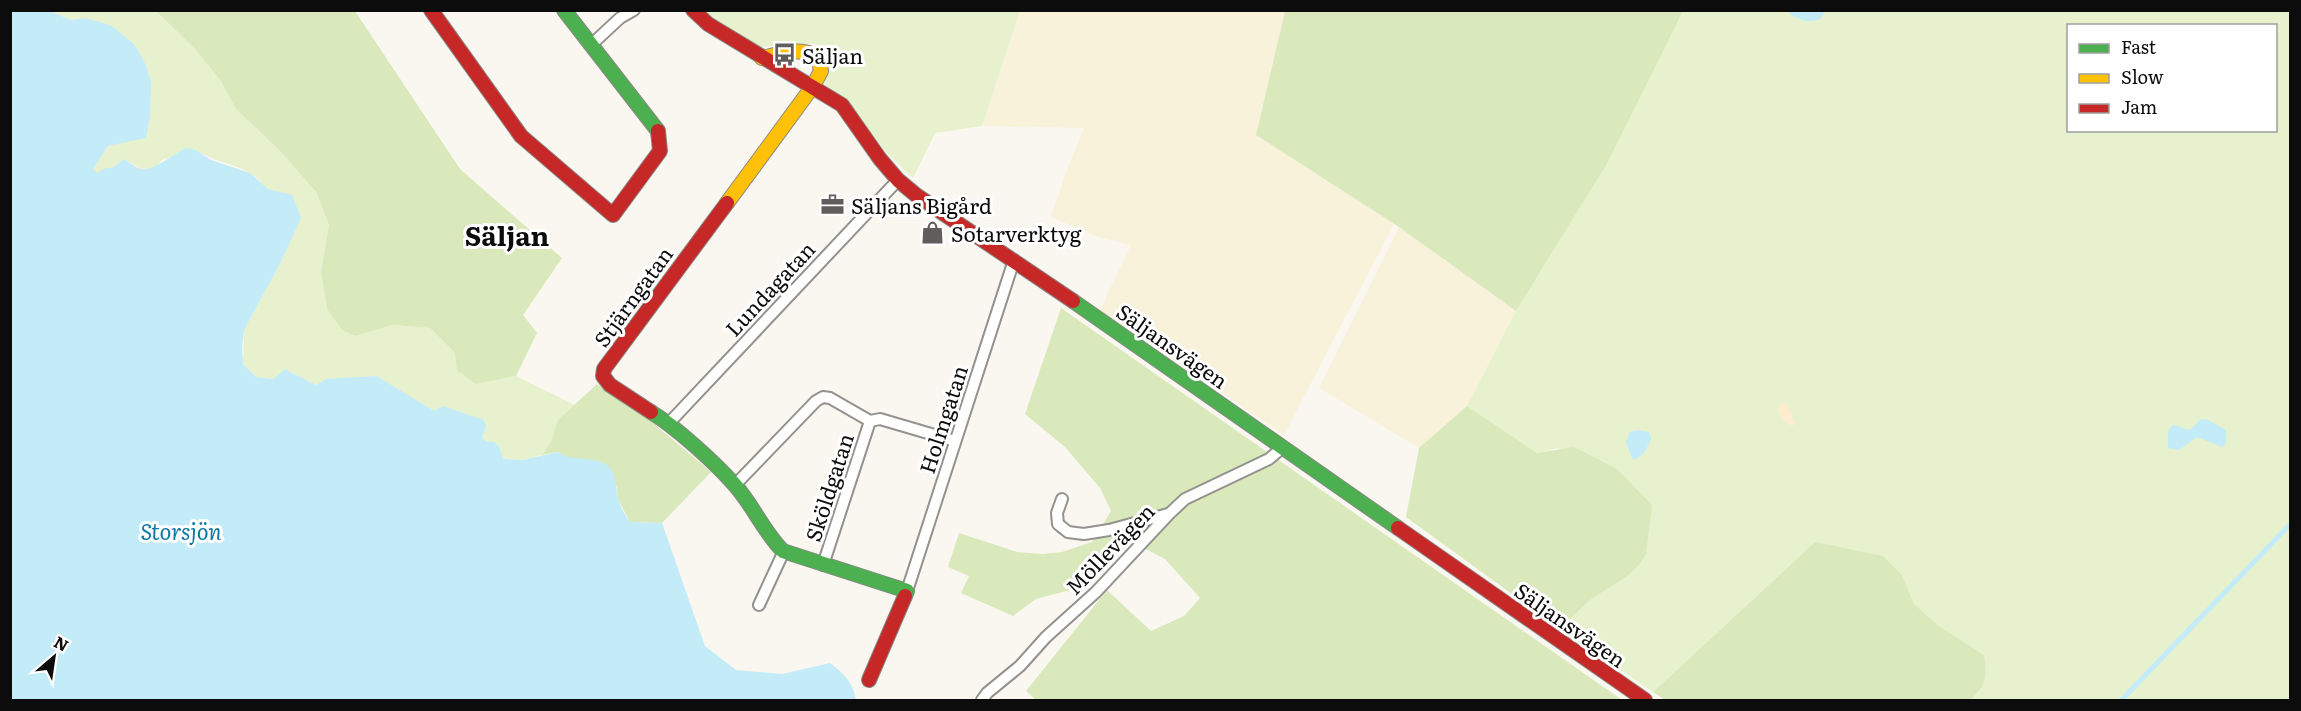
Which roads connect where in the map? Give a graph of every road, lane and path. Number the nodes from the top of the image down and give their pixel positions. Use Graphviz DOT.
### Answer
graph roads {
  1 [pos="431,10"];
  2 [pos="564,10"];
  3 [pos="634,10"];
  4 [pos="693,10"];
  5 [pos="591,45"];
  6 [pos="762,57"];
  7 [pos="813,86"];
  8 [pos="898,180"];
  9 [pos="1014,260"];
  10 [pos="870,421"];
  11 [pos="669,423"];
  12 [pos="955,441"];
  13 [pos="1282,448"];
  14 [pos="735,485"];
  15 [pos="1062,499"];
  16 [pos="1169,514"];
  17 [pos="784,551"];
  18 [pos="822,565"];
  19 [pos="907,591"];
  20 [pos="759,605"];
  21 [pos="869,680"];
  22 [pos="982,700"];
  23 [pos="1645,700"];
  1 -- 5 [label="street"];
  2 -- 5 [label="street"];
  3 -- 5 [label="street"];
  4 -- 6 [label="street, Säljansvägen"];
  6 -- 7 [label="street, Säljansvägen"];
  6 -- 7 [label="street"];
  7 -- 8 [label="street, Säljansvägen"];
  7 -- 11 [label="street, Stjärngatan"];
  8 -- 9 [label="street, Säljansvägen"];
  8 -- 11 [label="street, Lundagatan"];
  9 -- 12 [label="street, Holmgatan"];
  9 -- 13 [label="street, Säljansvägen"];
  10 -- 12 [label="street"];
  10 -- 14 [label="street"];
  10 -- 18 [label="street, Sköldgatan"];
  11 -- 14 [label="street, Stjärngatan"];
  12 -- 19 [label="street, Holmgatan"];
  13 -- 16 [label="street, Möllevägen"];
  13 -- 23 [label="street, Säljansvägen"];
  14 -- 17 [label="street, Stjärngatan"];
  15 -- 16 [label="street"];
  16 -- 22 [label="street, Möllevägen"];
  17 -- 18 [label="street, Stjärngatan"];
  17 -- 20 [label="street"];
  18 -- 19 [label="street, Stjärngatan"];
  19 -- 21 [label="street"];
}
